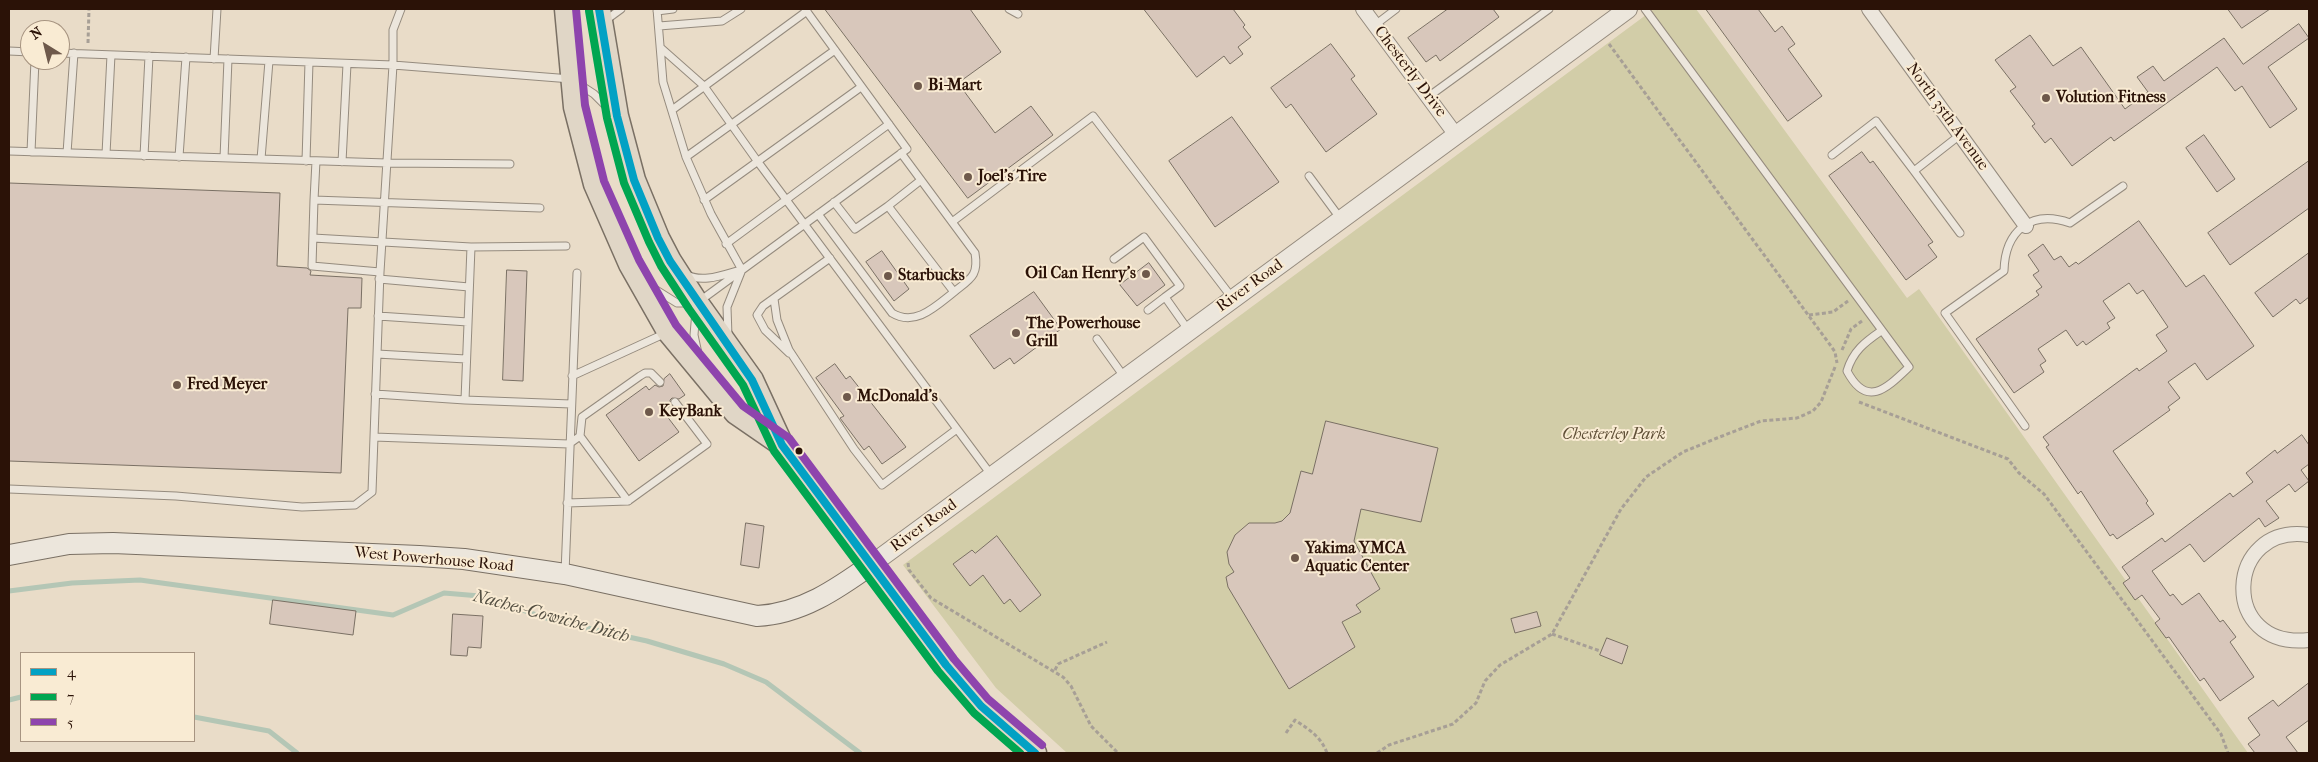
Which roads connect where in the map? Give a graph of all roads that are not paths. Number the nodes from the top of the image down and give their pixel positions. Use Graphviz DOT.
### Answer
graph roads {
  1 [pos="217,9"];
  2 [pos="401,9"];
  3 [pos="566,9"];
  4 [pos="621,9"];
  5 [pos="673,9"];
  6 [pos="741,9"];
  7 [pos="1009,9"];
  8 [pos="1363,9"];
  9 [pos="1396,9"];
  10 [pos="1549,9"];
  11 [pos="1645,9"];
  12 [pos="1869,9"];
  13 [pos="657,10"];
  14 [pos="806,10"];
  15 [pos="1624,10"];
  16 [pos="1018,14"];
  17 [pos="600,16"];
  18 [pos="1375,25"];
  19 [pos="659,26"];
  20 [pos="661,48"];
  21 [pos="835,50"];
  22 [pos="70,53"];
  23 [pos="74,53"];
  24 [pos="111,55"];
  25 [pos="149,56"];
  26 [pos="186,58"];
  27 [pos="214,59"];
  28 [pos="228,59"];
  29 [pos="269,61"];
  30 [pos="310,62"];
  31 [pos="347,64"];
  32 [pos="393,65"];
  33 [pos="35,70"];
  34 [pos="571,79"];
  35 [pos="704,86"];
  36 [pos="862,87"];
  37 [pos="1428,97"];
  38 [pos="672,110"];
  39 [pos="617,116"];
  40 [pos="889,124"];
  41 [pos="731,125"];
  42 [pos="1456,135"];
  43 [pos="1960,135"];
  44 [pos="9,151"];
  45 [pos="31,152"];
  46 [pos="67,153"];
  47 [pos="901,153"];
  48 [pos="106,154"];
  49 [pos="1832,155"];
  50 [pos="144,156"];
  51 [pos="179,157"];
  52 [pos="686,157"];
  53 [pos="224,158"];
  54 [pos="262,160"];
  55 [pos="306,161"];
  56 [pos="316,161"];
  57 [pos="342,162"];
  58 [pos="758,162"];
  59 [pos="387,164"];
  60 [pos="510,164"];
  61 [pos="1914,171"];
  62 [pos="1309,176"];
  63 [pos="921,180"];
  64 [pos="2122,186"];
  65 [pos="314,200"];
  66 [pos="704,200"];
  67 [pos="786,200"];
  68 [pos="834,202"];
  69 [pos="384,203"];
  70 [pos="888,206"];
  71 [pos="540,208"];
  72 [pos="818,214"];
  73 [pos="1341,220"];
  74 [pos="952,222"];
  75 [pos="805,224"];
  76 [pos="2026,226"];
  77 [pos="1960,233"];
  78 [pos="313,238"];
  79 [pos="382,242"];
  80 [pos="726,244"];
  81 [pos="566,246"];
  82 [pos="471,247"];
  83 [pos="830,258"];
  84 [pos="1114,260"];
  85 [pos="670,261"];
  86 [pos="630,264"];
  87 [pos="742,270"];
  88 [pos="577,273"];
  89 [pos="380,276"];
  90 [pos="469,287"];
  91 [pos="954,292"];
  92 [pos="1165,297"];
  93 [pos="774,299"];
  94 [pos="1233,299"];
  95 [pos="697,304"];
  96 [pos="1148,310"];
  97 [pos="378,316"];
  98 [pos="468,322"];
  99 [pos="668,331"];
  100 [pos="1190,331"];
  101 [pos="1881,331"];
  102 [pos="1097,339"];
  103 [pos="729,349"];
  104 [pos="377,354"];
  105 [pos="466,358"];
  106 [pos="795,358"];
  107 [pos="572,376"];
  108 [pos="707,378"];
  109 [pos="1125,378"];
  110 [pos="660,382"];
  111 [pos="375,394"];
  112 [pos="465,400"];
  113 [pos="675,402"];
  114 [pos="571,404"];
  115 [pos="2025,426"];
  116 [pos="957,429"];
  117 [pos="580,436"];
  118 [pos="374,437"];
  119 [pos="569,444"];
  120 [pos="782,445"];
  121 [pos="992,476"];
  122 [pos="9,490"];
  123 [pos="628,501"];
  124 [pos="567,503"];
  125 [pos="2309,535"];
  126 [pos="9,555"];
  127 [pos="872,564"];
  128 [pos="565,574"];
  129 [pos="2309,640"];
  130 [pos="1034,753"];
  1 -- 27 [label="lane"];
  2 -- 32 [label="lane"];
  3 -- 34 [label="main road"];
  4 -- 17 [label="lane"];
  5 -- 13 [label="lane"];
  6 -- 19 [label="lane"];
  7 -- 16 [label="lane"];
  8 -- 18 [label="street, Chesterly Drive"];
  9 -- 18 [label="lane"];
  10 -- 37 [label="lane"];
  11 -- 101 [label="lane"];
  12 -- 43 [label="street, North 35th Avenue"];
  13 -- 19 [label="lane"];
  14 -- 21 [label="lane"];
  14 -- 35 [label="lane"];
  15 -- 42 [label="street, River Road"];
  17 -- 39 [label="main road"];
  18 -- 37 [label="street, Chesterly Drive"];
  19 -- 20 [label="lane"];
  20 -- 35 [label="lane"];
  20 -- 38 [label="lane"];
  21 -- 36 [label="lane"];
  21 -- 41 [label="lane"];
  22 -- 23 [label="lane"];
  23 -- 24 [label="lane"];
  23 -- 46 [label="lane"];
  24 -- 25 [label="lane"];
  24 -- 48 [label="lane"];
  25 -- 26 [label="lane"];
  25 -- 50 [label="lane"];
  26 -- 27 [label="lane"];
  26 -- 51 [label="lane"];
  27 -- 28 [label="lane"];
  28 -- 29 [label="lane"];
  28 -- 53 [label="lane"];
  29 -- 30 [label="lane"];
  29 -- 54 [label="lane"];
  30 -- 31 [label="lane"];
  30 -- 55 [label="lane"];
  31 -- 32 [label="lane"];
  31 -- 57 [label="lane"];
  32 -- 34 [label="lane"];
  32 -- 59 [label="lane"];
  33 -- 45 [label="lane"];
  34 -- 39 [label="lane"];
  34 -- 86 [label="main road"];
  35 -- 38 [label="lane"];
  35 -- 41 [label="lane"];
  36 -- 40 [label="lane"];
  36 -- 58 [label="lane"];
  37 -- 42 [label="street, Chesterly Drive"];
  38 -- 52 [label="lane"];
  39 -- 85 [label="main road"];
  40 -- 47 [label="lane"];
  40 -- 67 [label="lane"];
  41 -- 52 [label="lane"];
  41 -- 58 [label="lane"];
  42 -- 73 [label="street, River Road"];
  43 -- 61 [label="lane"];
  43 -- 76 [label="street, North 35th Avenue"];
  44 -- 45 [label="lane"];
  45 -- 46 [label="lane"];
  46 -- 48 [label="lane"];
  47 -- 63 [label="lane"];
  47 -- 68 [label="lane"];
  48 -- 50 [label="lane"];
  49 -- 61 [label="lane"];
  50 -- 51 [label="lane"];
  51 -- 53 [label="lane"];
  52 -- 66 [label="lane"];
  53 -- 54 [label="lane"];
  54 -- 55 [label="lane"];
  55 -- 56 [label="lane"];
  56 -- 57 [label="lane"];
  56 -- 65 [label="lane"];
  57 -- 59 [label="lane"];
  58 -- 66 [label="lane"];
  58 -- 67 [label="lane"];
  59 -- 60 [label="lane"];
  59 -- 69 [label="lane"];
  61 -- 77 [label="lane"];
  62 -- 73 [label="lane"];
  63 -- 70 [label="lane"];
  63 -- 74 [label="lane"];
  64 -- 76 [label="lane"];
  65 -- 69 [label="lane"];
  65 -- 78 [label="lane"];
  66 -- 80 [label="lane"];
  67 -- 75 [label="lane"];
  67 -- 80 [label="lane"];
  68 -- 70 [label="lane"];
  68 -- 72 [label="lane"];
  69 -- 71 [label="lane"];
  69 -- 79 [label="lane"];
  70 -- 91 [label="lane"];
  72 -- 75 [label="lane"];
  72 -- 91 [label="lane"];
  73 -- 94 [label="street, River Road"];
  74 -- 91 [label="lane"];
  74 -- 94 [label="lane"];
  75 -- 83 [label="lane"];
  75 -- 87 [label="lane"];
  76 -- 115 [label="lane"];
  78 -- 79 [label="lane"];
  78 -- 89 [label="lane"];
  79 -- 82 [label="lane"];
  79 -- 89 [label="lane"];
  80 -- 87 [label="lane"];
  81 -- 82 [label="lane"];
  82 -- 90 [label="lane"];
  83 -- 93 [label="lane"];
  83 -- 116 [label="lane"];
  84 -- 92 [label="lane"];
  85 -- 87 [label="lane"];
  85 -- 95 [label="main road"];
  86 -- 95 [label="lane"];
  86 -- 99 [label="main road"];
  87 -- 95 [label="lane"];
  87 -- 103 [label="lane"];
  88 -- 107 [label="lane"];
  89 -- 90 [label="lane"];
  89 -- 97 [label="lane"];
  90 -- 98 [label="lane"];
  92 -- 96 [label="lane"];
  92 -- 100 [label="lane"];
  93 -- 106 [label="lane"];
  93 -- 106 [label="lane"];
  94 -- 100 [label="street, River Road"];
  95 -- 103 [label="main road"];
  95 -- 108 [label="lane"];
  97 -- 98 [label="lane"];
  97 -- 104 [label="lane"];
  98 -- 105 [label="lane"];
  99 -- 107 [label="lane"];
  99 -- 108 [label="main road"];
  100 -- 109 [label="street, River Road"];
  101 -- 101 [label="lane"];
  102 -- 109 [label="lane"];
  103 -- 120 [label="main road"];
  104 -- 105 [label="lane"];
  104 -- 111 [label="lane"];
  105 -- 112 [label="lane"];
  106 -- 116 [label="lane"];
  107 -- 114 [label="lane"];
  108 -- 120 [label="main road"];
  109 -- 121 [label="street, River Road"];
  110 -- 117 [label="lane"];
  111 -- 112 [label="lane"];
  111 -- 118 [label="lane"];
  112 -- 114 [label="lane"];
  113 -- 123 [label="lane"];
  114 -- 119 [label="lane"];
  116 -- 121 [label="lane"];
  117 -- 119 [label="lane"];
  117 -- 123 [label="lane"];
  118 -- 119 [label="lane"];
  118 -- 122 [label="lane"];
  119 -- 124 [label="lane"];
  120 -- 127 [label="main road"];
  121 -- 127 [label="street, River Road"];
  123 -- 124 [label="lane"];
  124 -- 128 [label="lane"];
  125 -- 129 [label="street"];
  126 -- 128 [label="main road, West Powerhouse Road"];
  127 -- 128 [label="main road, West Powerhouse Road"];
  127 -- 130 [label="main road"];
}
